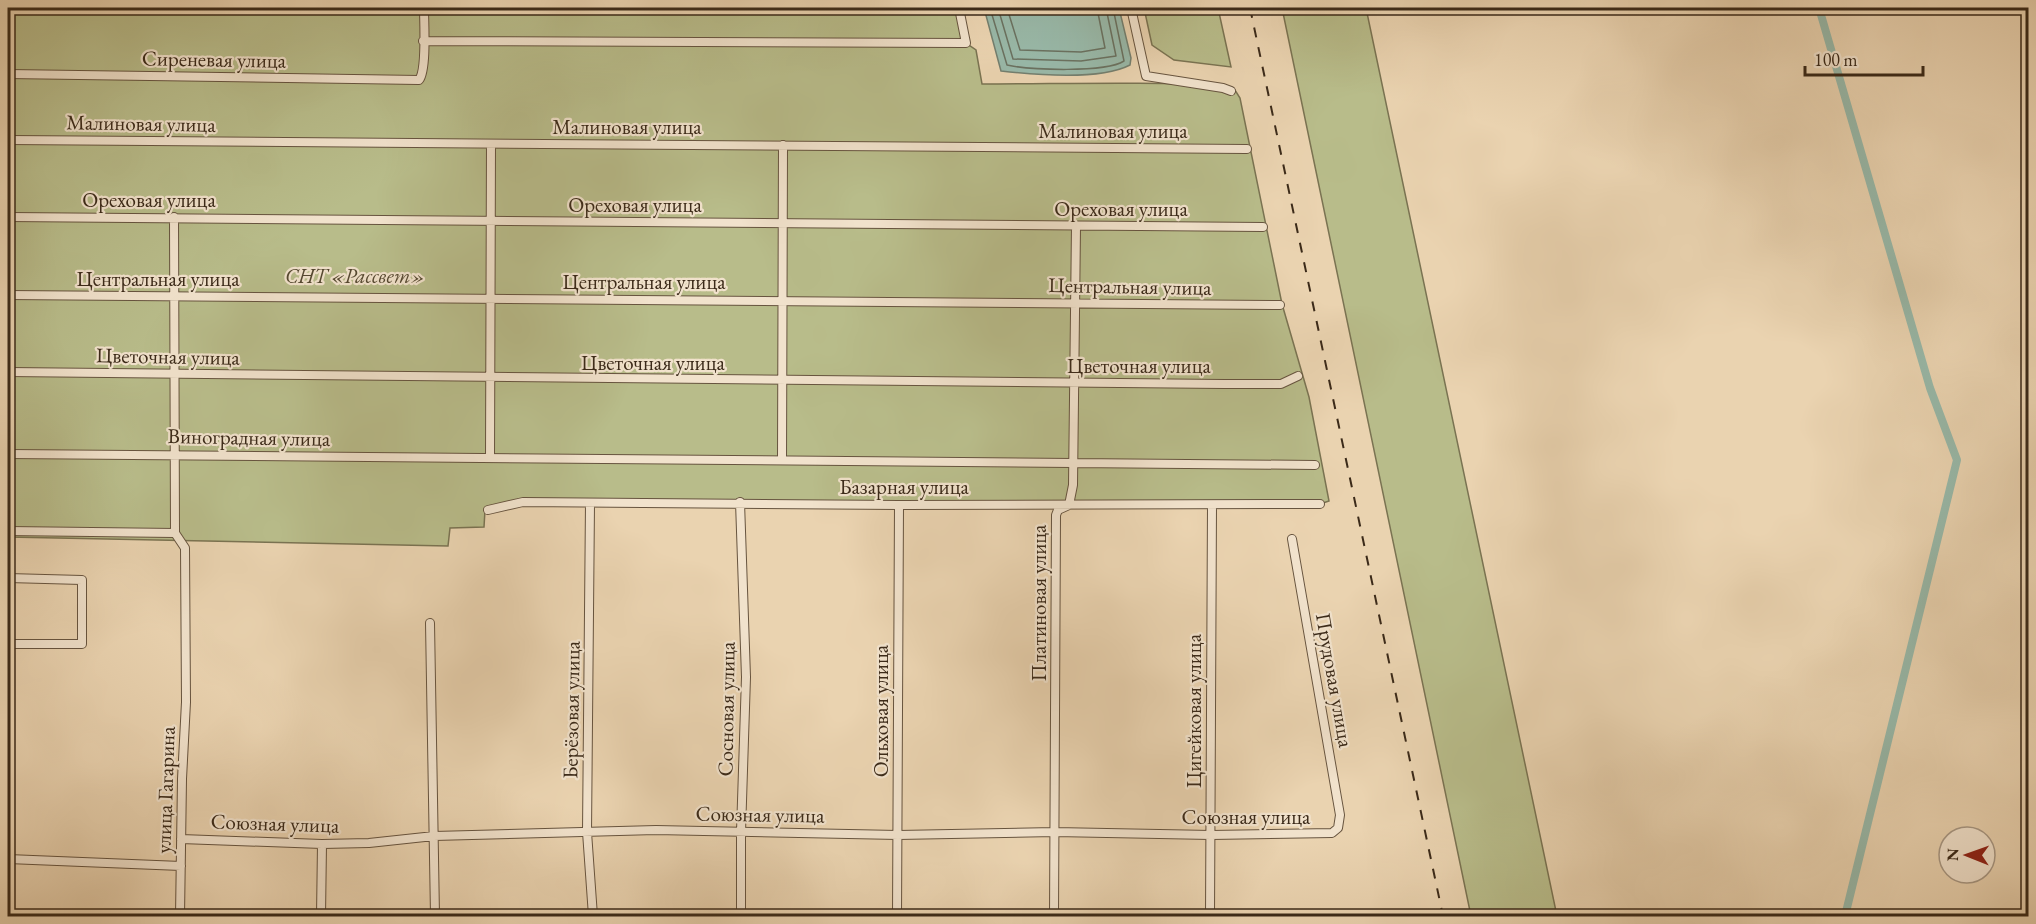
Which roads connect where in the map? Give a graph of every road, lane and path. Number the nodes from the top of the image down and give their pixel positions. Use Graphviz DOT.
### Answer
graph roads {
  1 [pos="347,8"];
  2 [pos="424,8"];
  3 [pos="959,8"];
  4 [pos="1131,8"];
  5 [pos="423,41"];
  6 [pos="8,74"];
  7 [pos="1231,91"];
  8 [pos="8,140"];
  9 [pos="491,144"];
  10 [pos="783,145"];
  11 [pos="1247,149"];
  12 [pos="8,217"];
  13 [pos="174,218"];
  14 [pos="491,221"];
  15 [pos="782,223"];
  16 [pos="1076,226"];
  17 [pos="1263,227"];
  18 [pos="8,295"];
  19 [pos="176,296"];
  20 [pos="490,298"];
  21 [pos="781,301"];
  22 [pos="1075,303"];
  23 [pos="1280,305"];
  24 [pos="8,372"];
  25 [pos="174,373"];
  26 [pos="1298,376"];
  27 [pos="490,378"];
  28 [pos="782,381"];
  29 [pos="1075,383"];
  30 [pos="8,454"];
  31 [pos="173,454"];
  32 [pos="490,458"];
  33 [pos="782,459"];
  34 [pos="1074,462"];
  35 [pos="1315,465"];
  36 [pos="740,502"];
  37 [pos="590,503"];
  38 [pos="1320,504"];
  39 [pos="899,505"];
  40 [pos="1070,505"];
  41 [pos="1212,505"];
  42 [pos="488,510"];
  43 [pos="8,531"];
  44 [pos="174,533"];
  45 [pos="1292,538"];
  46 [pos="8,578"];
  47 [pos="430,623"];
  48 [pos="8,644"];
  49 [pos="1338,828"];
  50 [pos="587,832"];
  51 [pos="741,832"];
  52 [pos="1055,832"];
  53 [pos="898,835"];
  54 [pos="1211,835"];
  55 [pos="434,836"];
  56 [pos="181,838"];
  57 [pos="322,844"];
  58 [pos="8,860"];
  59 [pos="181,866"];
  60 [pos="180,916"];
  61 [pos="321,916"];
  62 [pos="435,916"];
  63 [pos="593,916"];
  64 [pos="741,916"];
  65 [pos="897,916"];
  66 [pos="1054,916"];
  67 [pos="1210,916"];
  1 -- 2 [label="street"];
  2 -- 5 [label="street"];
  3 -- 5 [label="street"];
  4 -- 7 [label="street"];
  5 -- 6 [label="street, Сиреневая улица"];
  8 -- 9 [label="street, Малиновая улица"];
  9 -- 10 [label="street, Малиновая улица"];
  9 -- 14 [label="street"];
  10 -- 11 [label="street, Малиновая улица"];
  10 -- 15 [label="street"];
  12 -- 13 [label="street, Ореховая улица"];
  13 -- 14 [label="street, Ореховая улица"];
  13 -- 19 [label="street"];
  14 -- 15 [label="street, Ореховая улица"];
  14 -- 20 [label="street"];
  15 -- 16 [label="street, Ореховая улица"];
  15 -- 21 [label="street"];
  16 -- 17 [label="street, Ореховая улица"];
  16 -- 22 [label="street, Платиновая улица"];
  18 -- 19 [label="street, Центральная улица"];
  19 -- 20 [label="street, Центральная улица"];
  19 -- 25 [label="street"];
  20 -- 21 [label="street, Центральная улица"];
  20 -- 27 [label="street"];
  21 -- 22 [label="street, Центральная улица"];
  21 -- 28 [label="street"];
  22 -- 23 [label="street, Центральная улица"];
  22 -- 29 [label="street, Платиновая улица"];
  24 -- 25 [label="street, Цветочная улица"];
  25 -- 27 [label="street, Цветочная улица"];
  25 -- 31 [label="street"];
  26 -- 29 [label="street, Цветочная улица"];
  27 -- 28 [label="street, Цветочная улица"];
  27 -- 32 [label="street"];
  28 -- 29 [label="street, Цветочная улица"];
  28 -- 33 [label="street"];
  29 -- 34 [label="street, Платиновая улица"];
  30 -- 31 [label="street, Виноградная улица"];
  31 -- 32 [label="street, Виноградная улица"];
  31 -- 44 [label="street"];
  32 -- 33 [label="street, Виноградная улица"];
  33 -- 34 [label="street, Виноградная улица"];
  34 -- 35 [label="street, Виноградная улица"];
  34 -- 40 [label="street, Платиновая улица"];
  36 -- 37 [label="street, Базарная улица"];
  36 -- 39 [label="street, Базарная улица"];
  36 -- 51 [label="street, Сосновая улица"];
  37 -- 42 [label="street, Базарная улица"];
  37 -- 50 [label="street, Берёзовая улица"];
  38 -- 41 [label="street, Базарная улица"];
  39 -- 40 [label="street, Базарная улица"];
  39 -- 53 [label="street, Ольховая улица"];
  40 -- 41 [label="street, Базарная улица"];
  40 -- 52 [label="street, Платиновая улица"];
  41 -- 54 [label="street, Цигейковая улица"];
  43 -- 44 [label="street"];
  44 -- 56 [label="street, улица Гагарина"];
  45 -- 49 [label="street, Прудовая улица"];
  46 -- 48 [label="street"];
  47 -- 55 [label="street"];
  49 -- 54 [label="street, Союзная улица"];
  50 -- 51 [label="street, Союзная улица"];
  50 -- 55 [label="street, Союзная улица"];
  50 -- 63 [label="street, Берёзовая улица"];
  51 -- 53 [label="street, Союзная улица"];
  51 -- 64 [label="street, Сосновая улица"];
  52 -- 53 [label="street, Союзная улица"];
  52 -- 54 [label="street, Союзная улица"];
  52 -- 66 [label="street, Платиновая улица"];
  53 -- 65 [label="street, Ольховая улица"];
  54 -- 67 [label="street, Цигейковая улица"];
  55 -- 57 [label="street, Союзная улица"];
  55 -- 62 [label="street"];
  56 -- 57 [label="street, Союзная улица"];
  56 -- 59 [label="street, улица Гагарина"];
  57 -- 61 [label="street"];
  58 -- 59 [label="street"];
  59 -- 60 [label="street, улица Гагарина"];
}
